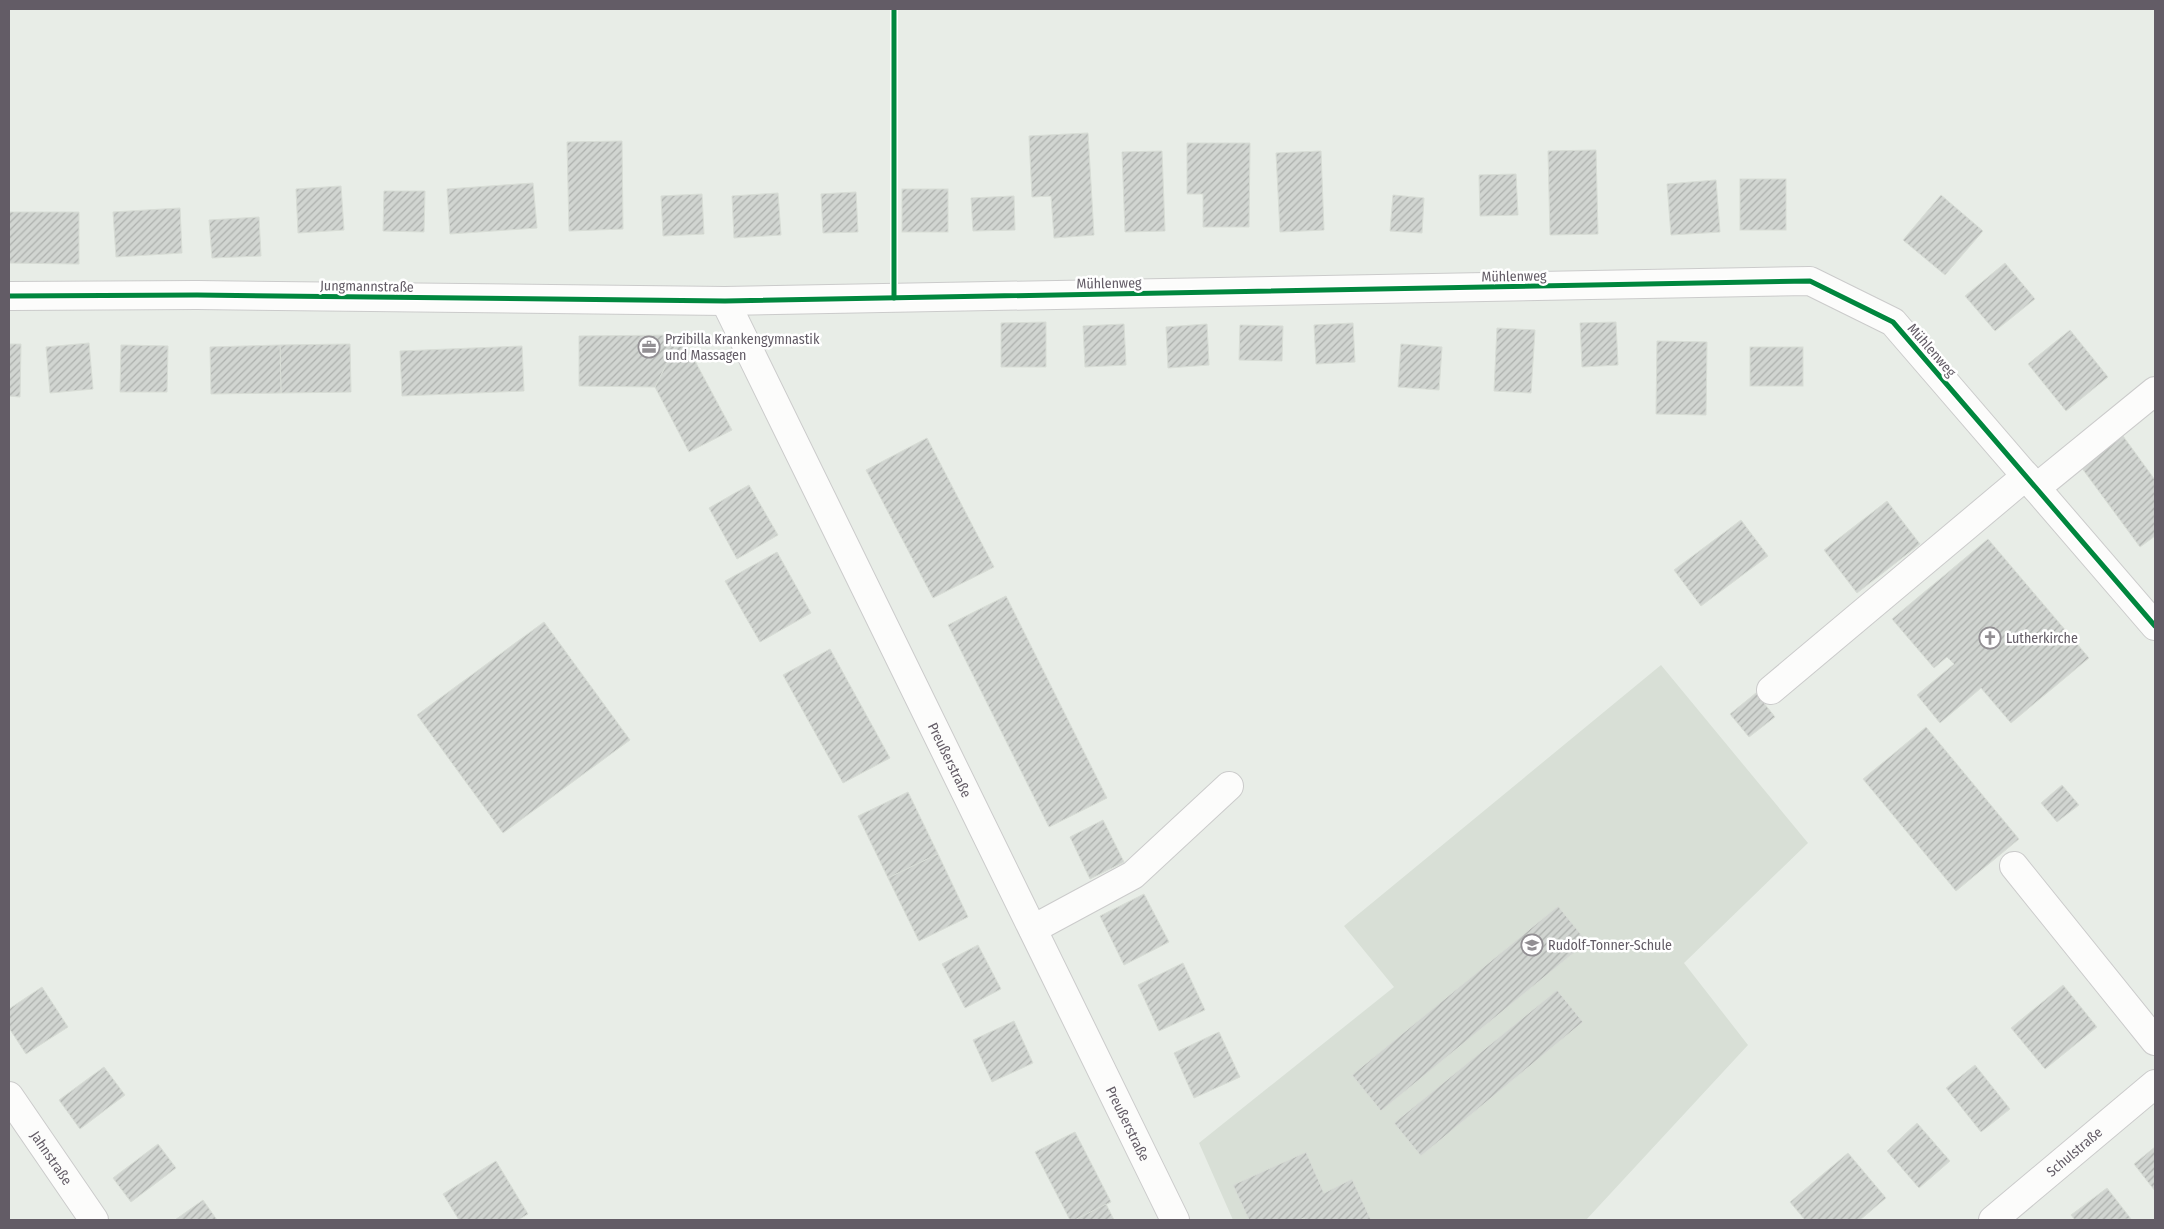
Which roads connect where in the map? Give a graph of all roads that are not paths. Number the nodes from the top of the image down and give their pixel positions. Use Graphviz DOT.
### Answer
graph roads {
  1 [pos="9,296"];
  2 [pos="725,301"];
  3 [pos="2155,391"];
  4 [pos="2031,482"];
  5 [pos="2155,626"];
  6 [pos="1771,690"];
  7 [pos="1229,786"];
  8 [pos="2014,866"];
  9 [pos="1033,929"];
  10 [pos="2155,1041"];
  11 [pos="2155,1084"];
  12 [pos="9,1096"];
  13 [pos="94,1220"];
  14 [pos="1175,1220"];
  15 [pos="1993,1220"];
  1 -- 2 [label="street, Jungmannstraße"];
  2 -- 4 [label="street, Mühlenweg"];
  2 -- 9 [label="street, Preußerstraße"];
  3 -- 4 [label="street"];
  4 -- 5 [label="street, Mühlenweg"];
  4 -- 6 [label="street"];
  7 -- 9 [label="street"];
  8 -- 10 [label="street"];
  9 -- 14 [label="street, Preußerstraße"];
  11 -- 15 [label="street, Schulstraße"];
  12 -- 13 [label="street, Jahnstraße"];
}
